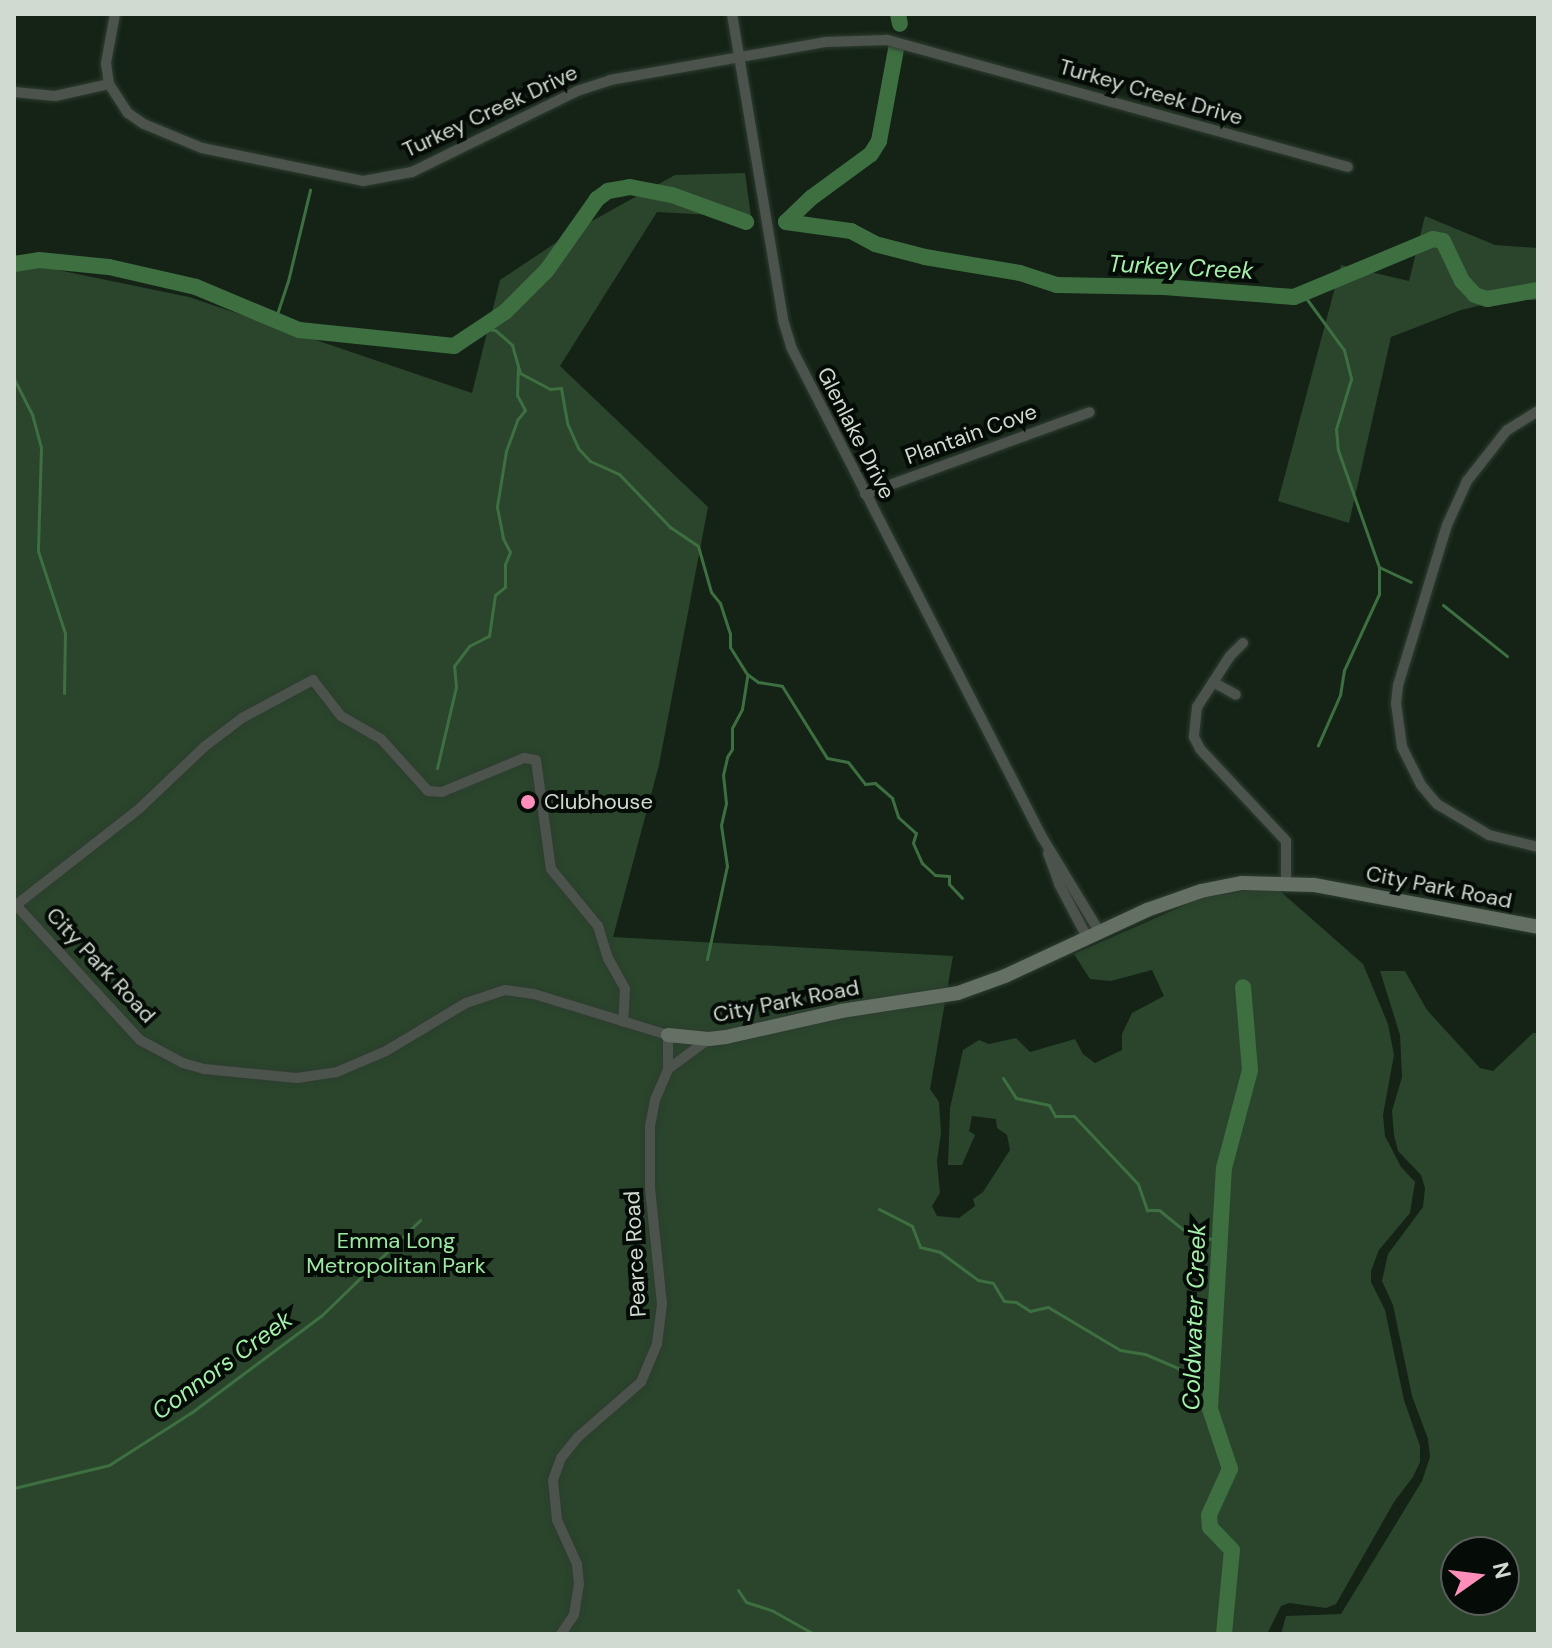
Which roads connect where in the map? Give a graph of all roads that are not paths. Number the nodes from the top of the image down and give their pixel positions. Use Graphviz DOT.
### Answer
graph roads {
  1 [pos="115,14"];
  2 [pos="732,14"];
  3 [pos="739,57"];
  4 [pos="109,84"];
  5 [pos="14,92"];
  6 [pos="1348,167"];
  7 [pos="1538,411"];
  8 [pos="1090,412"];
  9 [pos="865,494"];
  10 [pos="1243,643"];
  11 [pos="1213,682"];
  12 [pos="1236,695"];
  13 [pos="1538,847"];
  14 [pos="1286,883"];
  15 [pos="15,904"];
  16 [pos="1538,927"];
  17 [pos="1093,934"];
  18 [pos="623,1022"];
  19 [pos="668,1035"];
  20 [pos="709,1039"];
  21 [pos="668,1069"];
  22 [pos="561,1634"];
  1 -- 4 [label="street"];
  2 -- 3 [label="street, Glenlake Drive"];
  3 -- 4 [label="street, Turkey Creek Drive"];
  3 -- 6 [label="street, Turkey Creek Drive"];
  3 -- 9 [label="street, Glenlake Drive"];
  4 -- 5 [label="street"];
  7 -- 13 [label="street"];
  8 -- 9 [label="street, Plantain Cove"];
  9 -- 17 [label="street, Glenlake Drive"];
  10 -- 11 [label="street"];
  11 -- 12 [label="street"];
  11 -- 14 [label="street"];
  14 -- 16 [label="street, City Park Road"];
  14 -- 17 [label="street, City Park Road"];
  15 -- 18 [label="street, City Park Road"];
  15 -- 18 [label="street"];
  17 -- 20 [label="street, City Park Road"];
  18 -- 19 [label="street, City Park Road"];
  19 -- 20 [label="street, City Park Road"];
  19 -- 21 [label="street"];
  20 -- 21 [label="street"];
  21 -- 22 [label="street, Pearce Road"];
}
